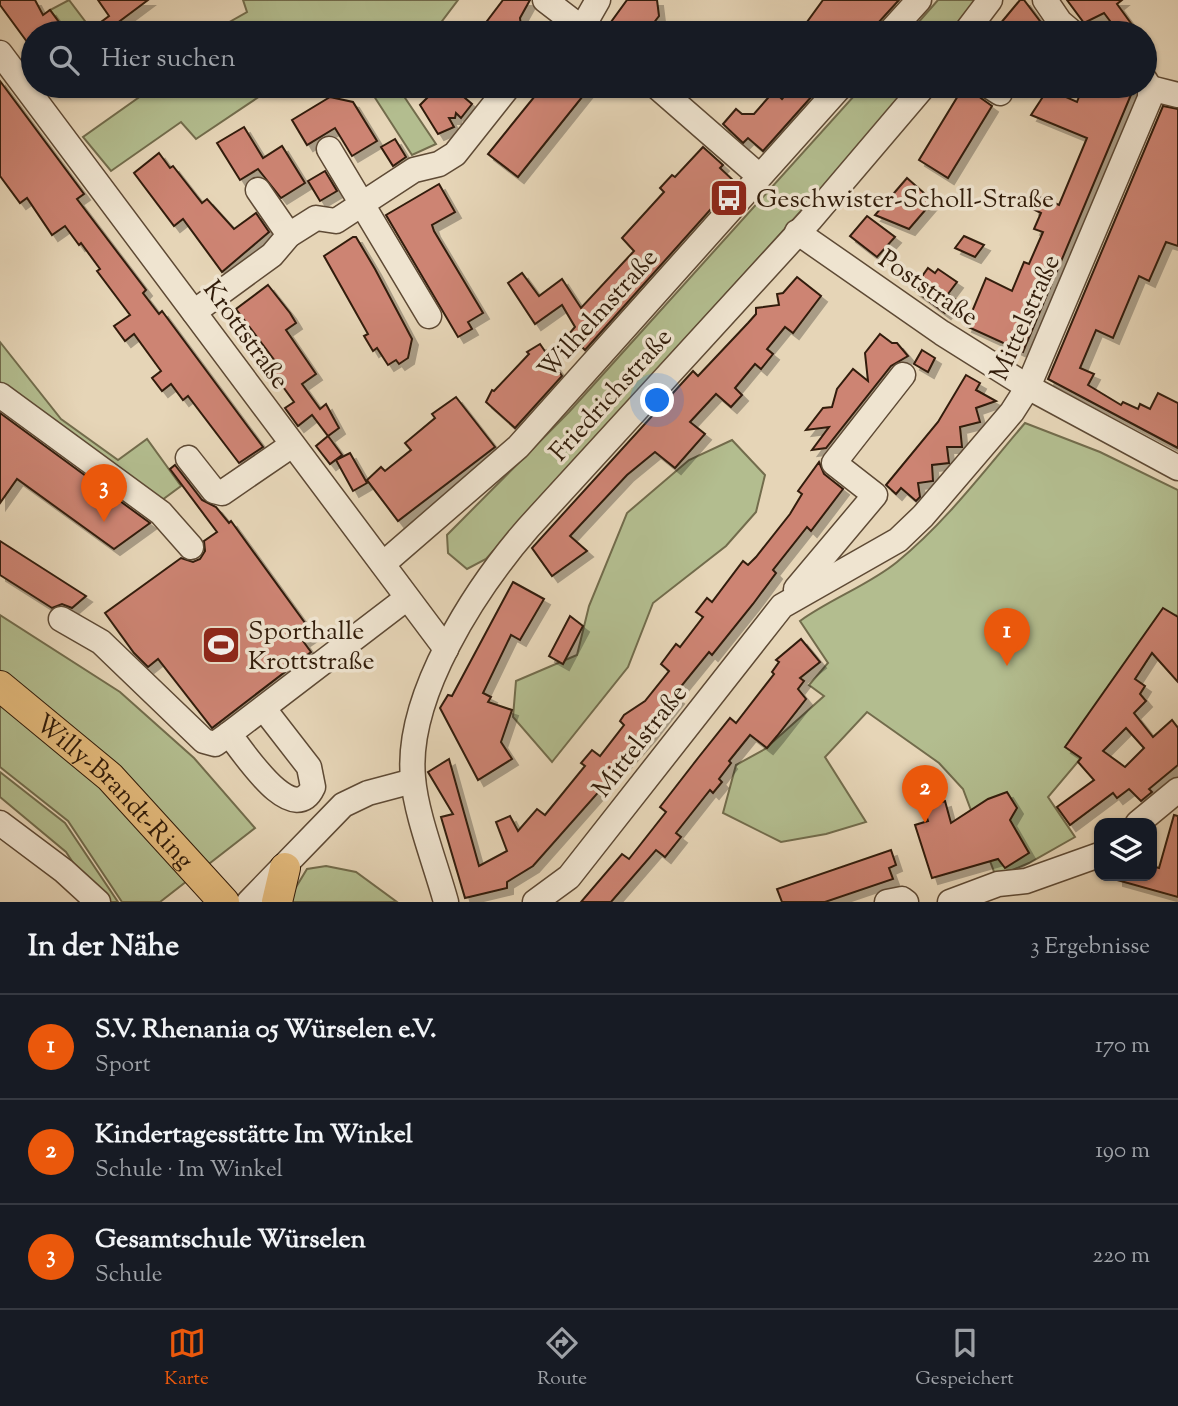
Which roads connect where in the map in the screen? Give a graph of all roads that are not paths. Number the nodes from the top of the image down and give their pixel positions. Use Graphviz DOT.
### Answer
graph roads {
  1 [pos="598,0"];
  2 [pos="919,0"];
  3 [pos="990,0"];
  4 [pos="1045,0"];
  5 [pos="561,16"];
  6 [pos="900,21"];
  7 [pos="974,21"];
  8 [pos="1059,21"];
  9 [pos="0,53"];
  10 [pos="21,81"];
  11 [pos="1157,87"];
  12 [pos="1178,94"];
  13 [pos="34,98"];
  14 [pos="499,98"];
  15 [pos="670,98"];
  16 [pos="830,98"];
  17 [pos="914,98"];
  18 [pos="1150,98"];
  19 [pos="329,149"];
  20 [pos="758,176"];
  21 [pos="258,190"];
  22 [pos="362,204"];
  23 [pos="797,232"];
  24 [pos="289,234"];
  25 [pos="194,312"];
  26 [pos="429,316"];
  27 [pos="903,375"];
  28 [pos="1028,387"];
  29 [pos="0,395"];
  30 [pos="292,445"];
  31 [pos="188,457"];
  32 [pos="1178,468"];
  33 [pos="191,547"];
  34 [pos="383,564"];
  35 [pos="407,598"];
  36 [pos="782,606"];
  37 [pos="61,619"];
  38 [pos="446,649"];
  39 [pos="0,686"];
  40 [pos="264,709"];
  41 [pos="229,734"];
  42 [pos="413,781"];
  43 [pos="1178,790"];
  44 [pos="1144,818"];
  45 [pos="0,823"];
  46 [pos="1094,857"];
  47 [pos="285,868"];
  48 [pos="97,902"];
  49 [pos="224,902"];
  50 [pos="249,902"];
  51 [pos="277,902"];
  52 [pos="446,902"];
  53 [pos="535,902"];
  54 [pos="887,902"];
  55 [pos="906,902"];
  56 [pos="950,902"];
  1 -- 5 [label="street"];
  2 -- 6 [label="street"];
  3 -- 7 [label="street"];
  4 -- 8 [label="street"];
  9 -- 10 [label="street, Krottstraße"];
  11 -- 12 [label="street"];
  13 -- 25 [label="street, Krottstraße"];
  14 -- 22 [label="street"];
  15 -- 20 [label="street"];
  16 -- 20 [label="street, Wilhelmstraße"];
  17 -- 23 [label="street, Friedrichstraße"];
  18 -- 28 [label="street, Mittelstraße"];
  19 -- 22 [label="street"];
  20 -- 34 [label="street, Wilhelmstraße"];
  21 -- 24 [label="street"];
  22 -- 24 [label="street"];
  22 -- 26 [label="street"];
  23 -- 28 [label="street, Poststraße"];
  23 -- 38 [label="street, Friedrichstraße"];
  24 -- 25 [label="street"];
  25 -- 30 [label="street, Krottstraße"];
  27 -- 36 [label="street, Mittelstraße"];
  28 -- 32 [label="street, Poststraße"];
  28 -- 36 [label="street, Mittelstraße"];
  29 -- 33 [label="street"];
  30 -- 31 [label="street"];
  30 -- 34 [label="street, Krottstraße"];
  34 -- 35 [label="street, Krottstraße"];
  35 -- 38 [label="street, Krottstraße"];
  35 -- 40 [label="street"];
  36 -- 53 [label="street, Mittelstraße"];
  37 -- 41 [label="street"];
  38 -- 42 [label="street, Friedrichstraße"];
  39 -- 49 [label="main road, Willy-Brandt-Ring"];
  40 -- 41 [label="street"];
  40 -- 41 [label="street"];
  42 -- 47 [label="street"];
  42 -- 52 [label="street, Friedrichstraße"];
  43 -- 44 [label="street"];
  45 -- 48 [label="street"];
  46 -- 56 [label="street"];
  47 -- 50 [label="street"];
  47 -- 51 [label="main road"];
  54 -- 55 [label="street"];
}
